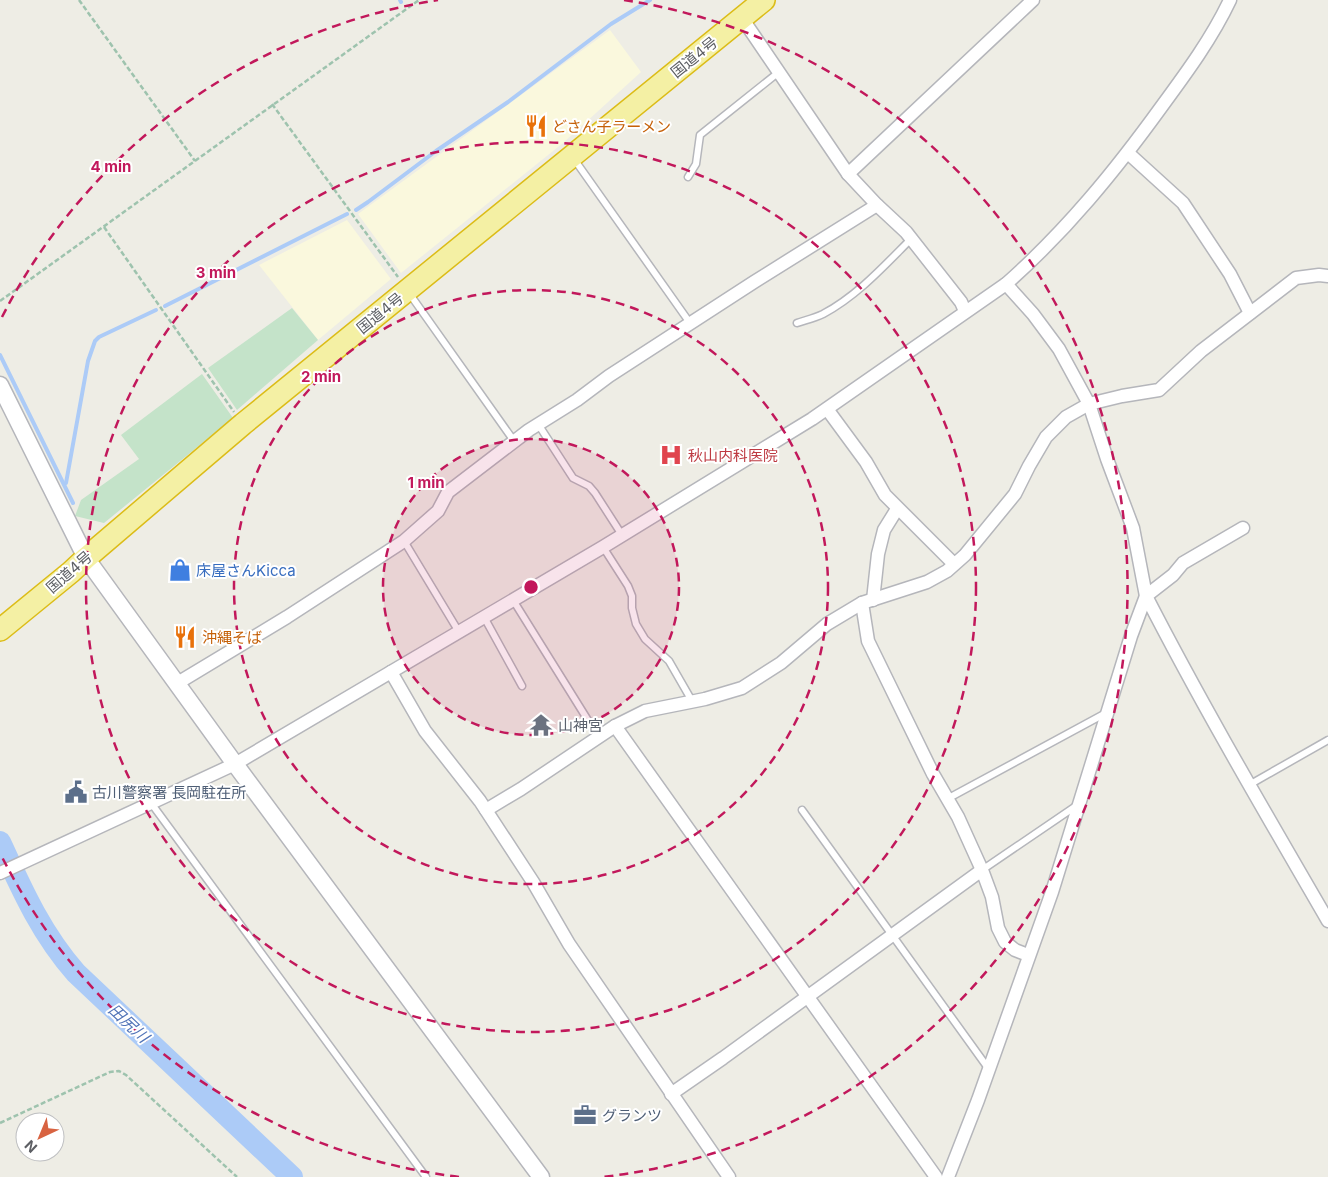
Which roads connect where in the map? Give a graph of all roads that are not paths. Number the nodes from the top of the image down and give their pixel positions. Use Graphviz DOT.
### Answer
graph roads {
  1 [pos="764,0"];
  2 [pos="1033,0"];
  3 [pos="1230,0"];
  4 [pos="742,18"];
  5 [pos="779,72"];
  6 [pos="1128,153"];
  7 [pos="572,157"];
  8 [pos="848,174"];
  9 [pos="688,177"];
  10 [pos="877,205"];
  11 [pos="912,238"];
  12 [pos="1328,276"];
  13 [pos="1006,284"];
  14 [pos="407,291"];
  15 [pos="964,312"];
  16 [pos="1250,313"];
  17 [pos="690,323"];
  18 [pos="798,323"];
  19 [pos="0,385"];
  20 [pos="1089,404"];
  21 [pos="827,410"];
  22 [pos="538,424"];
  23 [pos="514,442"];
  24 [pos="897,509"];
  25 [pos="1243,528"];
  26 [pos="622,536"];
  27 [pos="404,541"];
  28 [pos="603,547"];
  29 [pos="86,558"];
  30 [pos="954,564"];
  31 [pos="1146,596"];
  32 [pos="514,600"];
  33 [pos="868,602"];
  34 [pos="484,617"];
  35 [pos="0,630"];
  36 [pos="459,632"];
  37 [pos="391,672"];
  38 [pos="176,684"];
  39 [pos="522,686"];
  40 [pos="692,701"];
  41 [pos="1108,712"];
  42 [pos="614,726"];
  43 [pos="598,738"];
  44 [pos="1328,740"];
  45 [pos="235,764"];
  46 [pos="1249,786"];
  47 [pos="947,799"];
  48 [pos="151,803"];
  49 [pos="1079,804"];
  50 [pos="486,810"];
  51 [pos="802,810"];
  52 [pos="982,870"];
  53 [pos="0,873"];
  54 [pos="1328,921"];
  55 [pos="892,936"];
  56 [pos="1028,956"];
  57 [pos="807,996"];
  58 [pos="988,1068"];
  59 [pos="671,1094"];
  60 [pos="426,1177"];
  61 [pos="541,1177"];
  62 [pos="729,1177"];
  63 [pos="936,1177"];
  64 [pos="948,1177"];
  1 -- 4 [label="highway, 国道4号"];
  2 -- 8 [label="street"];
  3 -- 6 [label="street"];
  4 -- 5 [label="street"];
  4 -- 7 [label="highway, 国道4号"];
  5 -- 8 [label="street"];
  5 -- 9 [label="lane"];
  6 -- 13 [label="street"];
  6 -- 16 [label="street"];
  7 -- 14 [label="highway, 国道4号"];
  7 -- 17 [label="lane"];
  8 -- 10 [label="street"];
  10 -- 11 [label="street"];
  10 -- 17 [label="street"];
  11 -- 15 [label="street"];
  11 -- 18 [label="lane"];
  12 -- 16 [label="street"];
  13 -- 15 [label="street"];
  13 -- 20 [label="street"];
  14 -- 23 [label="lane"];
  14 -- 29 [label="highway, 国道4号"];
  15 -- 21 [label="street"];
  16 -- 20 [label="street"];
  17 -- 22 [label="street"];
  19 -- 29 [label="street"];
  20 -- 30 [label="street"];
  20 -- 31 [label="street"];
  21 -- 24 [label="street"];
  21 -- 26 [label="street"];
  22 -- 23 [label="street"];
  22 -- 26 [label="lane"];
  23 -- 27 [label="street"];
  24 -- 30 [label="street"];
  24 -- 33 [label="street"];
  25 -- 31 [label="street"];
  26 -- 28 [label="street"];
  27 -- 36 [label="lane"];
  27 -- 38 [label="street"];
  28 -- 32 [label="street"];
  28 -- 40 [label="lane"];
  29 -- 35 [label="highway, 国道4号"];
  29 -- 38 [label="street"];
  30 -- 33 [label="street"];
  31 -- 41 [label="street"];
  31 -- 46 [label="street"];
  32 -- 34 [label="street"];
  32 -- 43 [label="lane"];
  33 -- 40 [label="street"];
  33 -- 47 [label="street"];
  34 -- 36 [label="street"];
  34 -- 39 [label="lane"];
  36 -- 37 [label="street"];
  37 -- 45 [label="street"];
  37 -- 50 [label="street"];
  38 -- 45 [label="street"];
  40 -- 42 [label="street"];
  41 -- 47 [label="lane"];
  41 -- 49 [label="street"];
  42 -- 43 [label="street"];
  42 -- 57 [label="street"];
  43 -- 50 [label="street"];
  44 -- 46 [label="lane"];
  45 -- 48 [label="street"];
  45 -- 61 [label="street"];
  46 -- 54 [label="street"];
  47 -- 52 [label="street"];
  48 -- 53 [label="street"];
  48 -- 60 [label="lane"];
  49 -- 52 [label="lane"];
  49 -- 56 [label="street"];
  50 -- 59 [label="street"];
  51 -- 55 [label="lane"];
  52 -- 55 [label="street"];
  52 -- 56 [label="street"];
  55 -- 57 [label="street"];
  55 -- 58 [label="lane"];
  56 -- 58 [label="street"];
  57 -- 59 [label="street"];
  57 -- 63 [label="street"];
  58 -- 64 [label="street"];
  59 -- 62 [label="street"];
}
